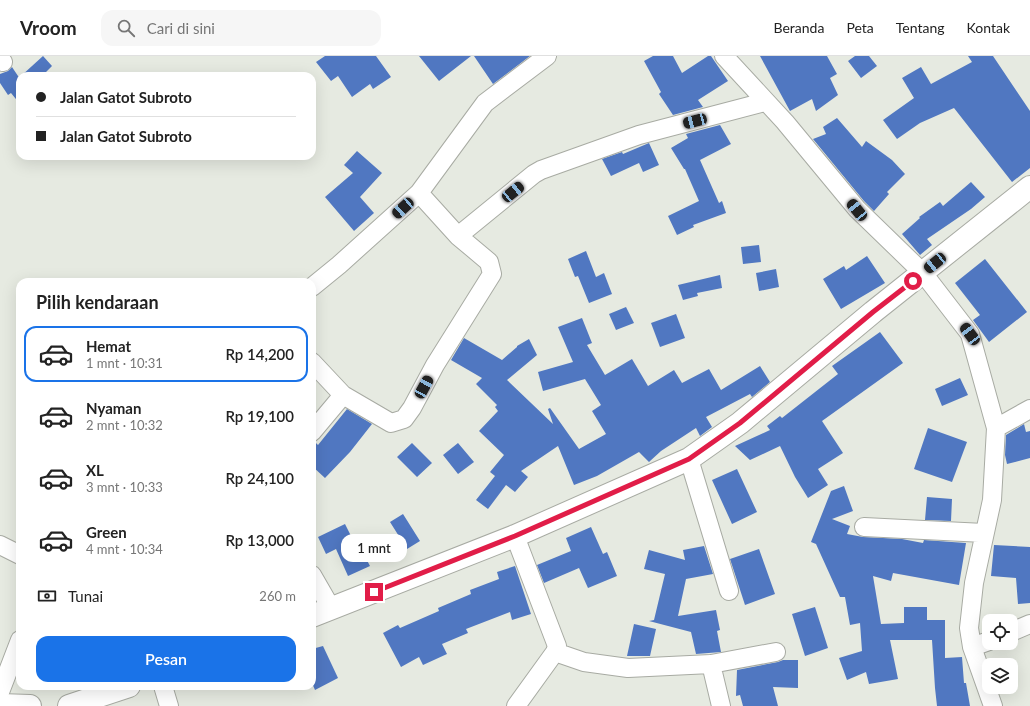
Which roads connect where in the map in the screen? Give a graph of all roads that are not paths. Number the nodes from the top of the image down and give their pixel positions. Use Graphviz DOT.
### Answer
graph roads {
  1 [pos="547,56"];
  2 [pos="724,56"];
  3 [pos="765,102"];
  4 [pos="1030,187"];
  5 [pos="418,193"];
  6 [pos="458,236"];
  7 [pos="923,273"];
  8 [pos="316,283"];
  9 [pos="316,366"];
  10 [pos="343,395"];
  11 [pos="1030,409"];
  12 [pos="316,427"];
  13 [pos="996,428"];
  14 [pos="689,459"];
  15 [pos="864,527"];
  16 [pos="984,533"];
  17 [pos="515,536"];
  18 [pos="0,545"];
  19 [pos="16,553"];
  20 [pos="316,590"];
  21 [pos="729,591"];
  22 [pos="322,612"];
  23 [pos="1030,624"];
  24 [pos="1018,629"];
  25 [pos="982,643"];
  26 [pos="972,647"];
  27 [pos="16,650"];
  28 [pos="555,652"];
  29 [pos="776,652"];
  30 [pos="711,664"];
  31 [pos="117,690"];
  32 [pos="164,690"];
  33 [pos="0,692"];
  34 [pos="0,705"];
  35 [pos="30,706"];
  36 [pos="69,706"];
  37 [pos="169,706"];
  38 [pos="516,706"];
  39 [pos="721,706"];
  40 [pos="993,706"];
  1 -- 5 [label="street"];
  2 -- 3 [label="street"];
  3 -- 6 [label="street"];
  3 -- 7 [label="street"];
  4 -- 7 [label="main road"];
  5 -- 6 [label="street"];
  5 -- 8 [label="street"];
  6 -- 10 [label="street"];
  7 -- 13 [label="street"];
  7 -- 14 [label="main road"];
  9 -- 10 [label="street"];
  10 -- 12 [label="street"];
  11 -- 13 [label="street"];
  13 -- 16 [label="street"];
  14 -- 17 [label="main road"];
  14 -- 21 [label="street"];
  15 -- 16 [label="street"];
  16 -- 26 [label="street"];
  17 -- 22 [label="main road"];
  17 -- 28 [label="street"];
  18 -- 19 [label="street"];
  20 -- 22 [label="street"];
  23 -- 24 [label="street"];
  25 -- 26 [label="street"];
  26 -- 40 [label="street"];
  27 -- 33 [label="street"];
  28 -- 30 [label="street"];
  28 -- 38 [label="street"];
  29 -- 30 [label="street"];
  30 -- 39 [label="street"];
  31 -- 36 [label="main road"];
  32 -- 37 [label="street"];
  34 -- 35 [label="main road"];
}
